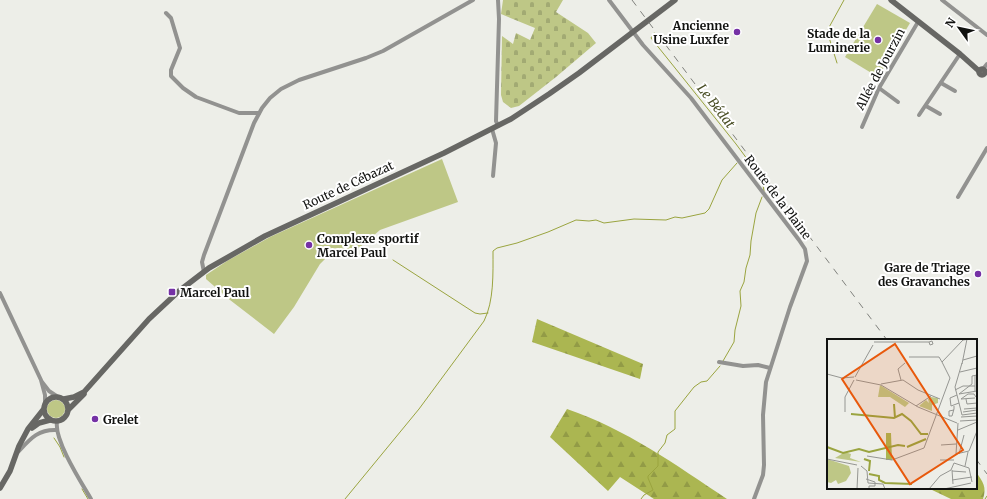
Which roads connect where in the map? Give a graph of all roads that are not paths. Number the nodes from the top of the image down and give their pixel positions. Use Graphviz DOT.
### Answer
graph roads {
  1 [pos="473,0"];
  2 [pos="498,0"];
  3 [pos="609,0"];
  4 [pos="675,0"];
  5 [pos="891,0"];
  6 [pos="896,0"];
  7 [pos="942,0"];
  8 [pos="166,13"];
  9 [pos="918,22"];
  10 [pos="633,32"];
  11 [pos="987,35"];
  12 [pos="960,54"];
  13 [pos="987,64"];
  14 [pos="983,72"];
  15 [pos="987,79"];
  16 [pos="941,83"];
  17 [pos="879,88"];
  18 [pos="954,91"];
  19 [pos="898,102"];
  20 [pos="926,106"];
  21 [pos="259,113"];
  22 [pos="940,114"];
  23 [pos="919,115"];
  24 [pos="862,127"];
  25 [pos="495,128"];
  26 [pos="987,148"];
  27 [pos="493,176"];
  28 [pos="958,197"];
  29 [pos="204,272"];
  30 [pos="0,293"];
  31 [pos="719,362"];
  32 [pos="770,368"];
  33 [pos="41,380"];
  34 [pos="92,383"];
  35 [pos="58,397"];
  36 [pos="64,399"];
  37 [pos="45,404"];
  38 [pos="69,409"];
  39 [pos="44,410"];
  40 [pos="50,420"];
  41 [pos="56,422"];
  42 [pos="57,430"];
  43 [pos="23,437"];
  44 [pos="15,455"];
  45 [pos="0,488"];
  46 [pos="91,499"];
  47 [pos="754,499"];
  1 -- 21 [label="street"];
  2 -- 25 [label="street"];
  3 -- 10 [label="street, Route de la Plaine"];
  4 -- 10 [label="main road, Route de Cébazat"];
  5 -- 9 [label="main road"];
  6 -- 14 [label="main road"];
  7 -- 11 [label="street"];
  8 -- 21 [label="street"];
  9 -- 12 [label="main road"];
  9 -- 17 [label="street, Allée de Jourzin"];
  10 -- 25 [label="main road, Route de Cébazat"];
  10 -- 32 [label="street, Route de la Plaine"];
  12 -- 14 [label="main road"];
  12 -- 16 [label="street"];
  13 -- 14 [label="street"];
  14 -- 15 [label="main road"];
  16 -- 18 [label="street"];
  16 -- 20 [label="street"];
  17 -- 19 [label="street"];
  17 -- 24 [label="street, Allée de Jourzin"];
  20 -- 22 [label="street"];
  20 -- 23 [label="street"];
  21 -- 29 [label="street"];
  25 -- 27 [label="street"];
  25 -- 29 [label="main road, Route de Cébazat"];
  26 -- 28 [label="street"];
  29 -- 34 [label="main road, Route de Cébazat"];
  30 -- 33 [label="street"];
  31 -- 32 [label="street"];
  32 -- 47 [label="street, Route de la Plaine"];
  33 -- 35 [label="street"];
  33 -- 37 [label="street"];
  34 -- 36 [label="main road, Route de Cébazat"];
  34 -- 38 [label="main road, Route de Cébazat"];
  35 -- 36 [label="main road"];
  35 -- 37 [label="main road"];
  36 -- 38 [label="main road"];
  37 -- 39 [label="main road"];
  38 -- 41 [label="main road"];
  39 -- 40 [label="main road"];
  39 -- 43 [label="main road"];
  40 -- 41 [label="main road"];
  40 -- 43 [label="main road"];
  41 -- 42 [label="street"];
  42 -- 44 [label="street"];
  42 -- 46 [label="street"];
  43 -- 44 [label="main road"];
  44 -- 45 [label="main road"];
}
